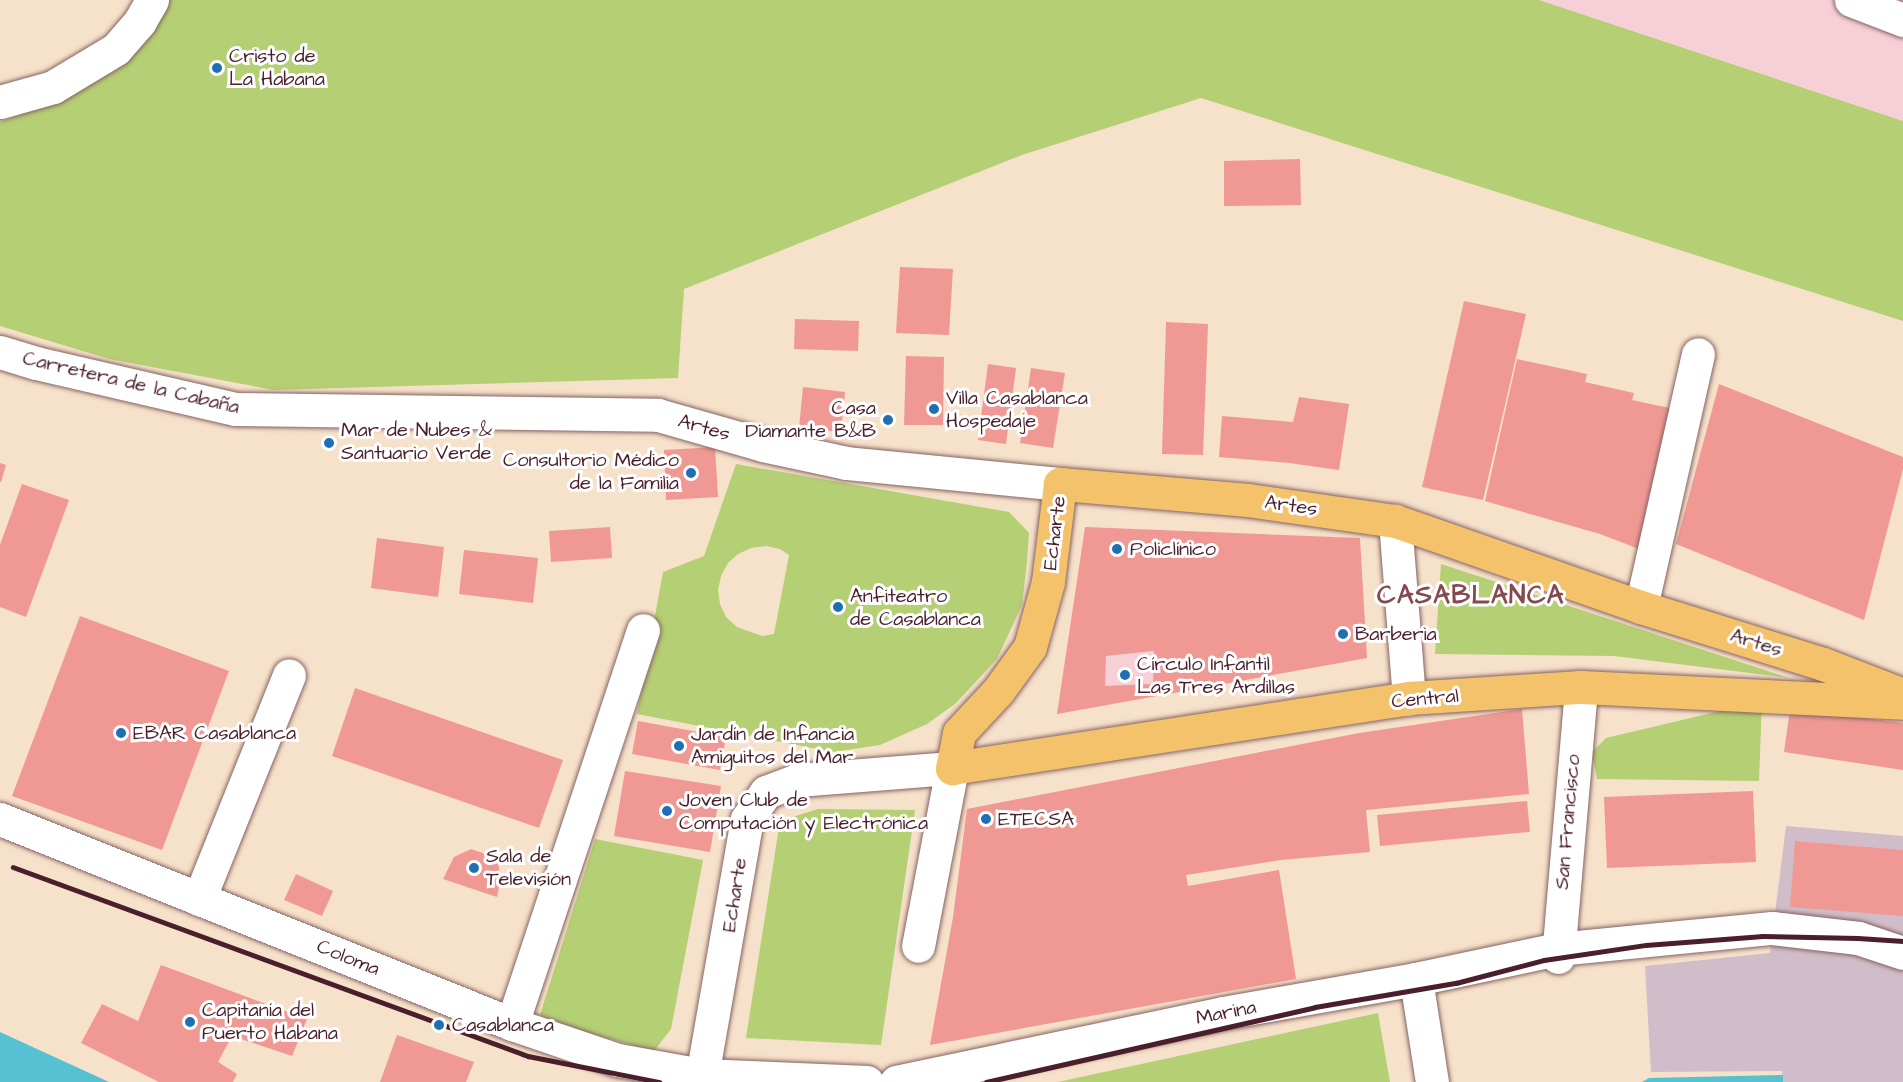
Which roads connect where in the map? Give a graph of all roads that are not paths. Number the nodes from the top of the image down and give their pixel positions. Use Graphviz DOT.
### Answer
graph roads {
  1 [pos="152,0"];
  2 [pos="1851,0"];
  3 [pos="1903,20"];
  4 [pos="0,102"];
  5 [pos="0,352"];
  6 [pos="1698,354"];
  7 [pos="658,415"];
  8 [pos="1060,484"];
  9 [pos="1395,520"];
  10 [pos="1641,607"];
  11 [pos="643,630"];
  12 [pos="289,675"];
  13 [pos="1581,687"];
  14 [pos="1903,695"];
  15 [pos="1409,698"];
  16 [pos="1903,703"];
  17 [pos="959,733"];
  18 [pos="952,768"];
  19 [pos="883,773"];
  20 [pos="0,819"];
  21 [pos="199,898"];
  22 [pos="918,946"];
  23 [pos="1557,953"];
  24 [pos="1903,953"];
  25 [pos="1416,979"];
  26 [pos="512,1024"];
  27 [pos="701,1079"];
  28 [pos="867,1082"];
  29 [pos="896,1082"];
  30 [pos="1432,1082"];
  1 -- 4 [label="street"];
  2 -- 3 [label="street"];
  5 -- 7 [label="street, Carretera de la Cabaña"];
  6 -- 10 [label="street"];
  7 -- 8 [label="street, Artes"];
  8 -- 9 [label="main road, Artes"];
  8 -- 17 [label="main road, Echarte"];
  9 -- 10 [label="main road, Artes"];
  9 -- 15 [label="street"];
  10 -- 14 [label="main road, Artes"];
  11 -- 26 [label="street"];
  12 -- 21 [label="street"];
  13 -- 15 [label="main road, Central"];
  13 -- 16 [label="main road, Central"];
  13 -- 23 [label="street, San Francisco"];
  15 -- 18 [label="main road, Central"];
  17 -- 18 [label="main road"];
  17 -- 19 [label="street"];
  18 -- 19 [label="street, Echarte"];
  18 -- 22 [label="street"];
  19 -- 27 [label="street, Echarte"];
  20 -- 21 [label="street, Coloma"];
  21 -- 26 [label="street, Coloma"];
  23 -- 24 [label="street, Marina"];
  23 -- 25 [label="street, Marina"];
  25 -- 29 [label="street, Marina"];
  25 -- 30 [label="street"];
  26 -- 27 [label="street, Coloma"];
  27 -- 28 [label="street"];
}
